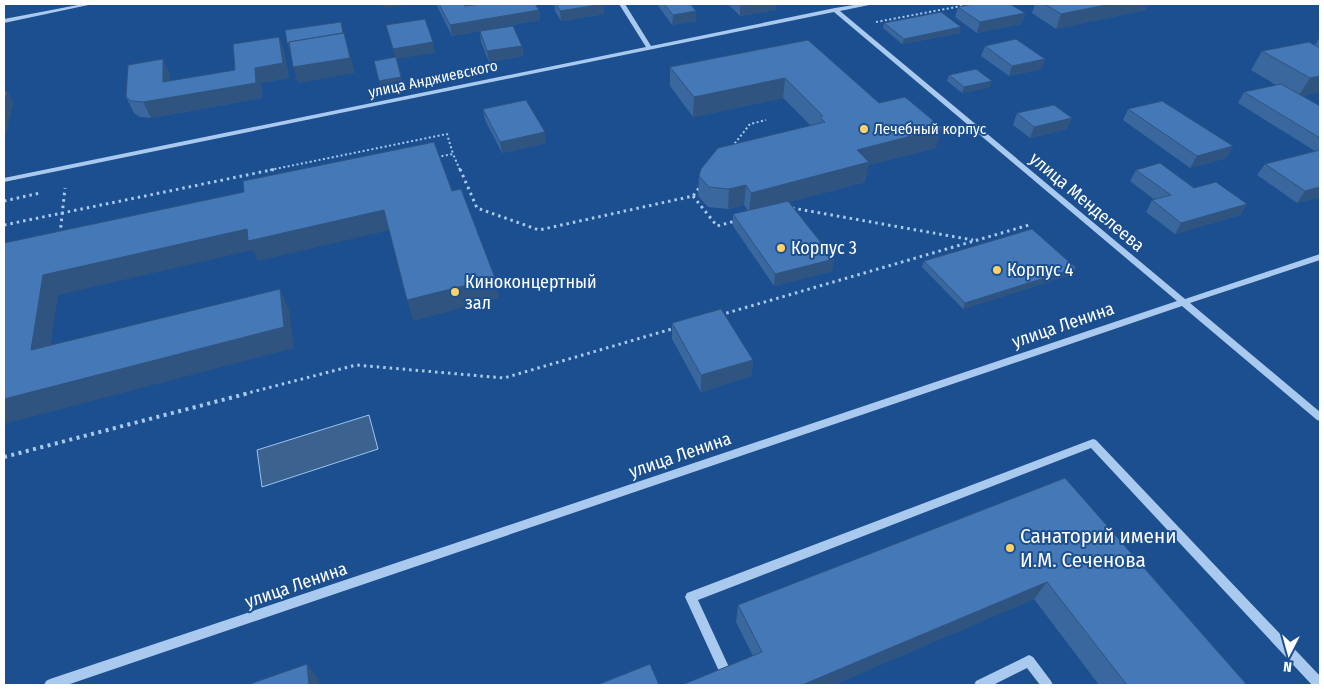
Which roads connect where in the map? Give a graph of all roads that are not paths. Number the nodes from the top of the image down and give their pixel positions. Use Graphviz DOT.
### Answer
graph roads {
  1 [pos="90,4"];
  2 [pos="622,4"];
  3 [pos="867,4"];
  4 [pos="834,10"];
  5 [pos="4,21"];
  6 [pos="649,47"];
  7 [pos="4,180"];
  8 [pos="1320,257"];
  9 [pos="1184,302"];
  10 [pos="1320,417"];
  11 [pos="729,681"];
  12 [pos="50,685"];
  13 [pos="980,685"];
  14 [pos="1047,685"];
  15 [pos="1320,685"];
  1 -- 5 [label="street"];
  2 -- 6 [label="street"];
  3 -- 4 [label="street, улица Анджиевского"];
  4 -- 6 [label="street, улица Анджиевского"];
  4 -- 9 [label="street, улица Менделеева"];
  6 -- 7 [label="street, улица Анджиевского"];
  8 -- 9 [label="street, улица Ленина"];
  9 -- 10 [label="street, улица Менделеева"];
  9 -- 12 [label="street, улица Ленина"];
  11 -- 15 [label="street"];
  13 -- 14 [label="street"];
}
